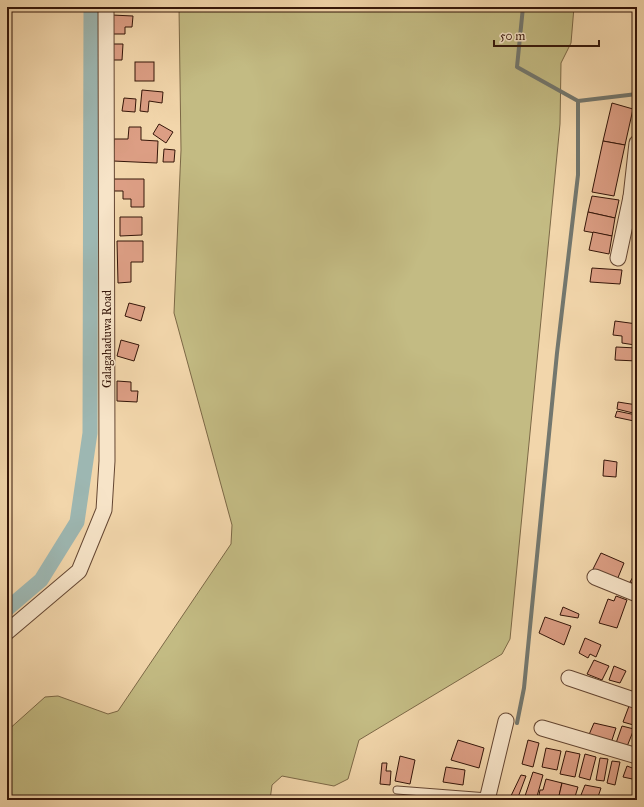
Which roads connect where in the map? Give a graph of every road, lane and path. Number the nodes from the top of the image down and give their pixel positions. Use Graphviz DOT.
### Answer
graph roads {
  1 [pos="106,7"];
  2 [pos="637,143"];
  3 [pos="634,199"];
  4 [pos="618,258"];
  5 [pos="595,577"];
  6 [pos="637,594"];
  7 [pos="7,632"];
  8 [pos="569,678"];
  9 [pos="637,701"];
  10 [pos="506,721"];
  11 [pos="542,728"];
  12 [pos="637,756"];
  13 [pos="397,790"];
  14 [pos="487,798"];
  1 -- 7 [label="street, Galagahaduwa Road"];
  2 -- 3 [label="street"];
  3 -- 4 [label="street"];
  5 -- 6 [label="street"];
  8 -- 9 [label="street"];
  10 -- 14 [label="street"];
  11 -- 12 [label="street"];
  13 -- 14 [label="lane"];
}
